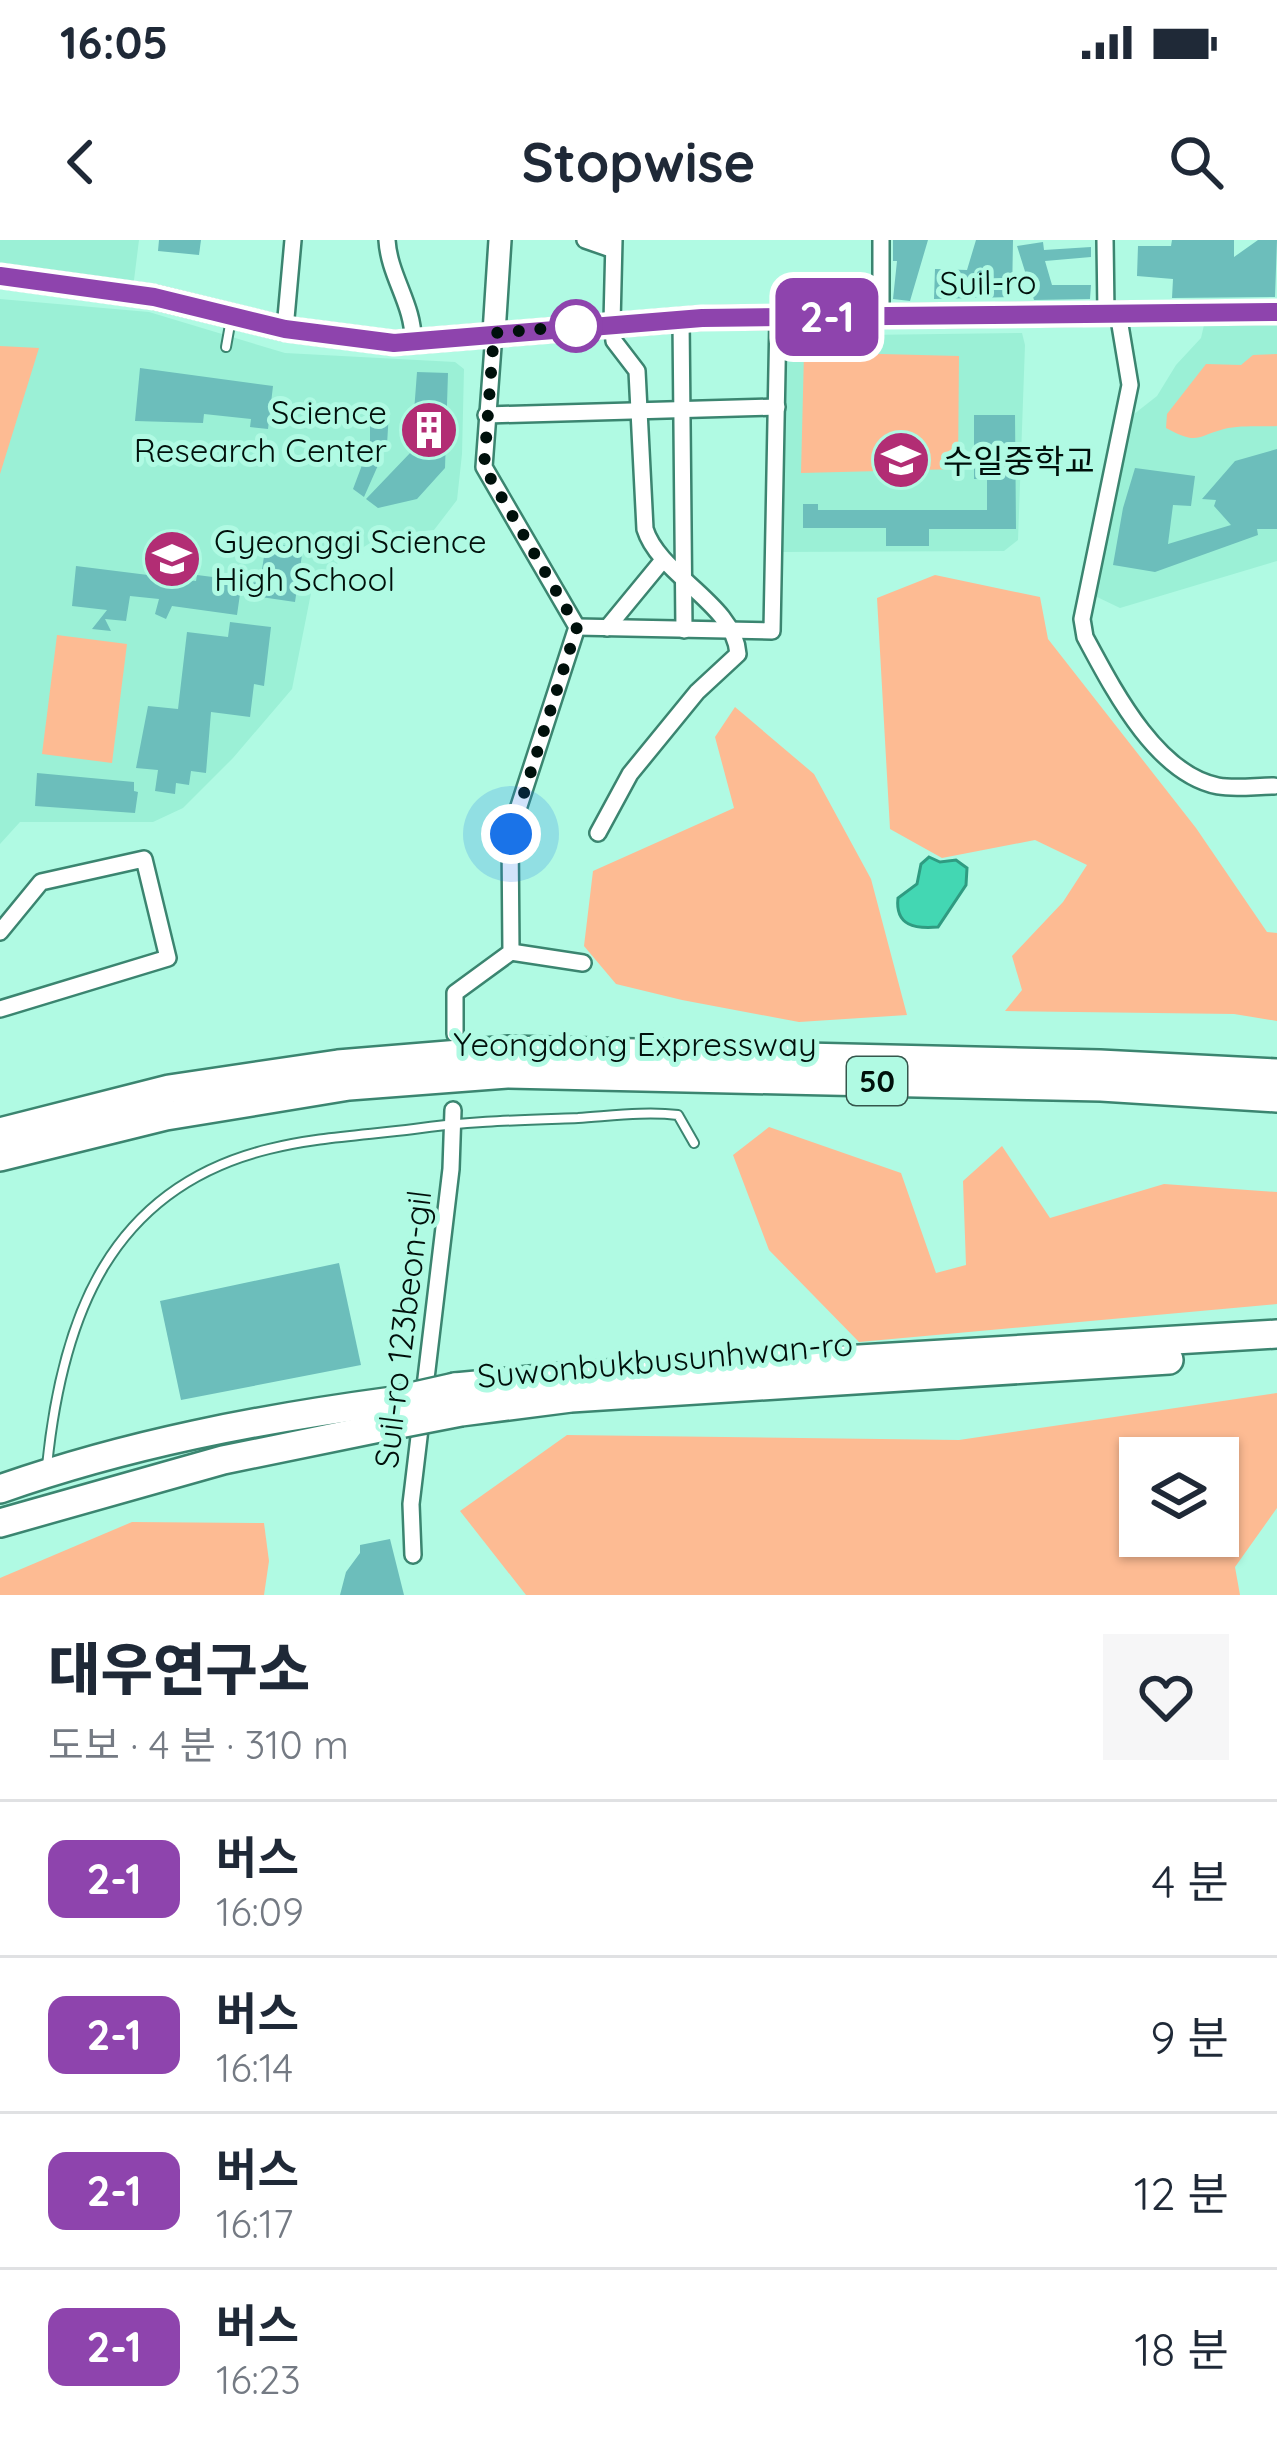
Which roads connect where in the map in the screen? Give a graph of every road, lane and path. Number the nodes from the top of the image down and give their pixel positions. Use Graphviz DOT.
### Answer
graph roads {
  1 [pos="293,240"];
  2 [pos="387,240"];
  3 [pos="500,240"];
  4 [pos="585,240"];
  5 [pos="881,240"];
  6 [pos="1106,240"];
  7 [pos="613,245"];
  8 [pos="0,276"];
  9 [pos="1277,312"];
  10 [pos="1112,313"];
  11 [pos="232,314"];
  12 [pos="881,316"];
  13 [pos="778,317"];
  14 [pos="680,319"];
  15 [pos="612,323"];
  16 [pos="285,329"];
  17 [pos="494,333"];
  18 [pos="413,341"];
  19 [pos="226,347"];
  20 [pos="777,407"];
  21 [pos="682,410"];
  22 [pos="637,411"];
  23 [pos="485,415"];
  24 [pos="663,560"];
  25 [pos="684,577"];
  26 [pos="577,627"];
  27 [pos="607,628"];
  28 [pos="684,629"];
  29 [pos="731,630"];
  30 [pos="1274,785"];
  31 [pos="598,833"];
  32 [pos="0,932"];
  33 [pos="511,952"];
  34 [pos="583,963"];
  35 [pos="0,1009"];
  36 [pos="455,1034"];
  37 [pos="1277,1073"];
  38 [pos="1277,1098"];
  39 [pos="452,1117"];
  40 [pos="0,1132"];
  41 [pos="694,1143"];
  42 [pos="0,1157"];
  43 [pos="1275,1341"];
  44 [pos="393,1413"];
  45 [pos="46,1473"];
  46 [pos="0,1489"];
  47 [pos="0,1523"];
  48 [pos="413,1555"];
  1 -- 16 [label="street"];
  2 -- 18 [label="street"];
  3 -- 17 [label="street"];
  4 -- 7 [label="street"];
  5 -- 12 [label="street"];
  6 -- 10 [label="street"];
  7 -- 15 [label="street"];
  8 -- 11 [label="street, Suil-ro"];
  9 -- 10 [label="street, Suil-ro"];
  10 -- 12 [label="street, Suil-ro"];
  10 -- 30 [label="street"];
  11 -- 16 [label="street, Suil-ro"];
  11 -- 19 [label="lane"];
  12 -- 13 [label="street, Suil-ro"];
  13 -- 14 [label="street, Suil-ro"];
  13 -- 20 [label="street"];
  14 -- 15 [label="street, Suil-ro"];
  14 -- 21 [label="street"];
  15 -- 17 [label="street, Suil-ro"];
  15 -- 22 [label="street"];
  16 -- 18 [label="street, Suil-ro"];
  17 -- 18 [label="street, Suil-ro"];
  17 -- 23 [label="street"];
  20 -- 21 [label="street"];
  20 -- 29 [label="street"];
  21 -- 22 [label="street"];
  21 -- 25 [label="street"];
  22 -- 23 [label="street"];
  22 -- 24 [label="street"];
  23 -- 26 [label="street"];
  24 -- 25 [label="street"];
  24 -- 27 [label="street"];
  25 -- 28 [label="street"];
  25 -- 29 [label="street"];
  26 -- 27 [label="street"];
  26 -- 33 [label="street"];
  27 -- 28 [label="street"];
  28 -- 29 [label="street"];
  29 -- 31 [label="street"];
  32 -- 35 [label="street"];
  33 -- 34 [label="street"];
  33 -- 36 [label="street"];
  37 -- 40 [label="highway, Yeongdong Expressway / 50"];
  38 -- 42 [label="highway, Yeongdong Expressway / 50"];
  39 -- 41 [label="lane"];
  39 -- 45 [label="lane"];
  39 -- 48 [label="street, Suil-ro 123beon-gil"];
  43 -- 44 [label="highway, Suwonbukbusunhwan-ro, bridge"];
  44 -- 45 [label="highway, Suwonbukbusunhwan-ro"];
  44 -- 47 [label="highway, Suwonbukbusunhwan-ro"];
  45 -- 46 [label="highway, Suwonbukbusunhwan-ro"];
}
